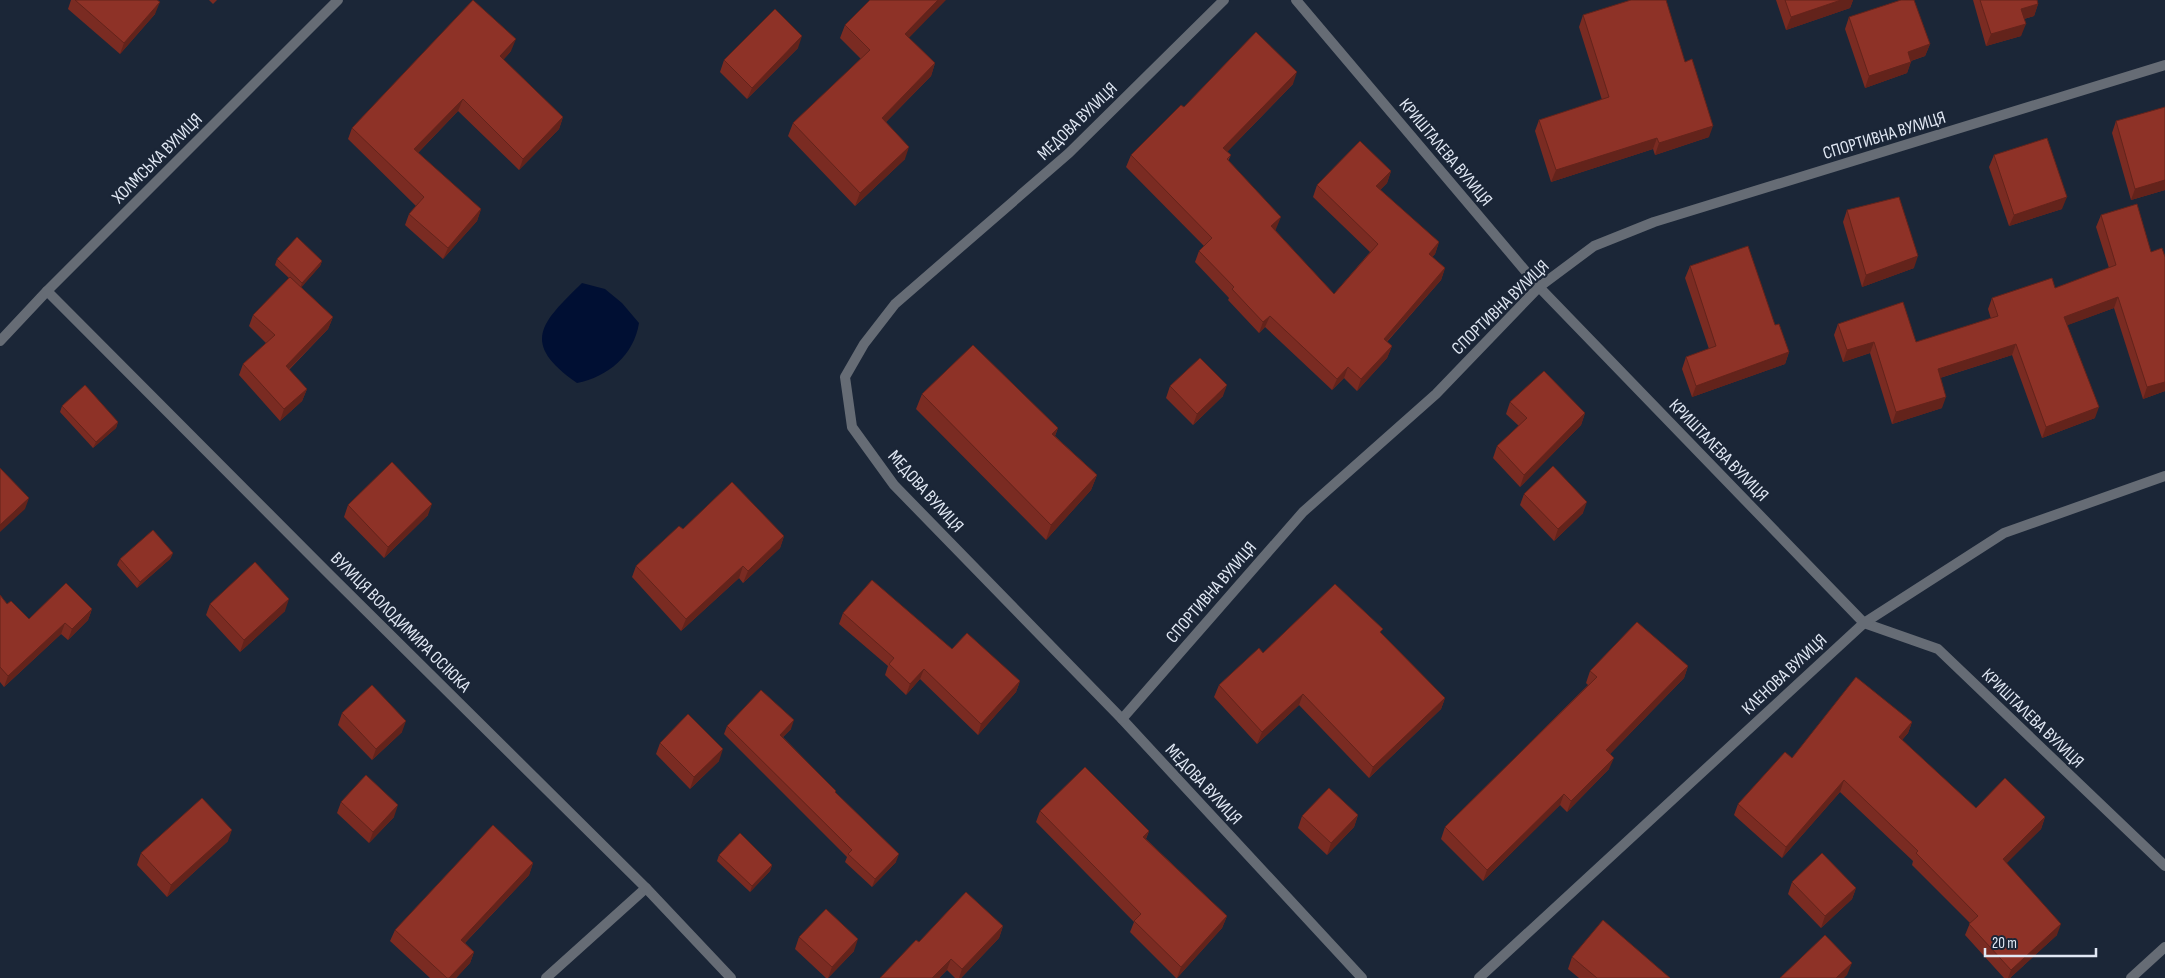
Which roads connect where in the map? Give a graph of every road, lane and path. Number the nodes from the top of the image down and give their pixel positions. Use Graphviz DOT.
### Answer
graph roads {
  1 [pos="338,0"];
  2 [pos="1224,0"];
  3 [pos="1296,0"];
  4 [pos="2165,64"];
  5 [pos="1539,287"];
  6 [pos="47,291"];
  7 [pos="0,341"];
  8 [pos="2165,476"];
  9 [pos="1864,623"];
  10 [pos="1122,719"];
  11 [pos="2165,866"];
  12 [pos="646,888"];
  13 [pos="2165,947"];
  14 [pos="546,978"];
  15 [pos="731,978"];
  16 [pos="1362,978"];
  17 [pos="1479,978"];
  18 [pos="2131,978"];
  1 -- 6 [label="street, ХОЛМСЬКА ВУЛИЦЯ"];
  2 -- 10 [label="street, МЕДОВА ВУЛИЦЯ"];
  3 -- 5 [label="street, КРИШТАЛЕВА ВУЛИЦЯ"];
  4 -- 5 [label="street, СПОРТИВНА ВУЛИЦЯ"];
  5 -- 9 [label="street, КРИШТАЛЕВА ВУЛИЦЯ"];
  5 -- 10 [label="street, СПОРТИВНА ВУЛИЦЯ"];
  6 -- 7 [label="street, ХОЛМСЬКА ВУЛИЦЯ"];
  6 -- 12 [label="street, ВУЛИЦЯ ВОЛОДИМИРА ОСІЮКА"];
  8 -- 9 [label="street, КЛЕНОВА ВУЛИЦЯ"];
  9 -- 11 [label="street, КРИШТАЛЕВА ВУЛИЦЯ"];
  9 -- 17 [label="street, КЛЕНОВА ВУЛИЦЯ"];
  10 -- 16 [label="street, МЕДОВА ВУЛИЦЯ"];
  12 -- 14 [label="street"];
  12 -- 15 [label="street, ВУЛИЦЯ ВОЛОДИМИРА ОСІЮКА"];
  13 -- 18 [label="street"];
}
